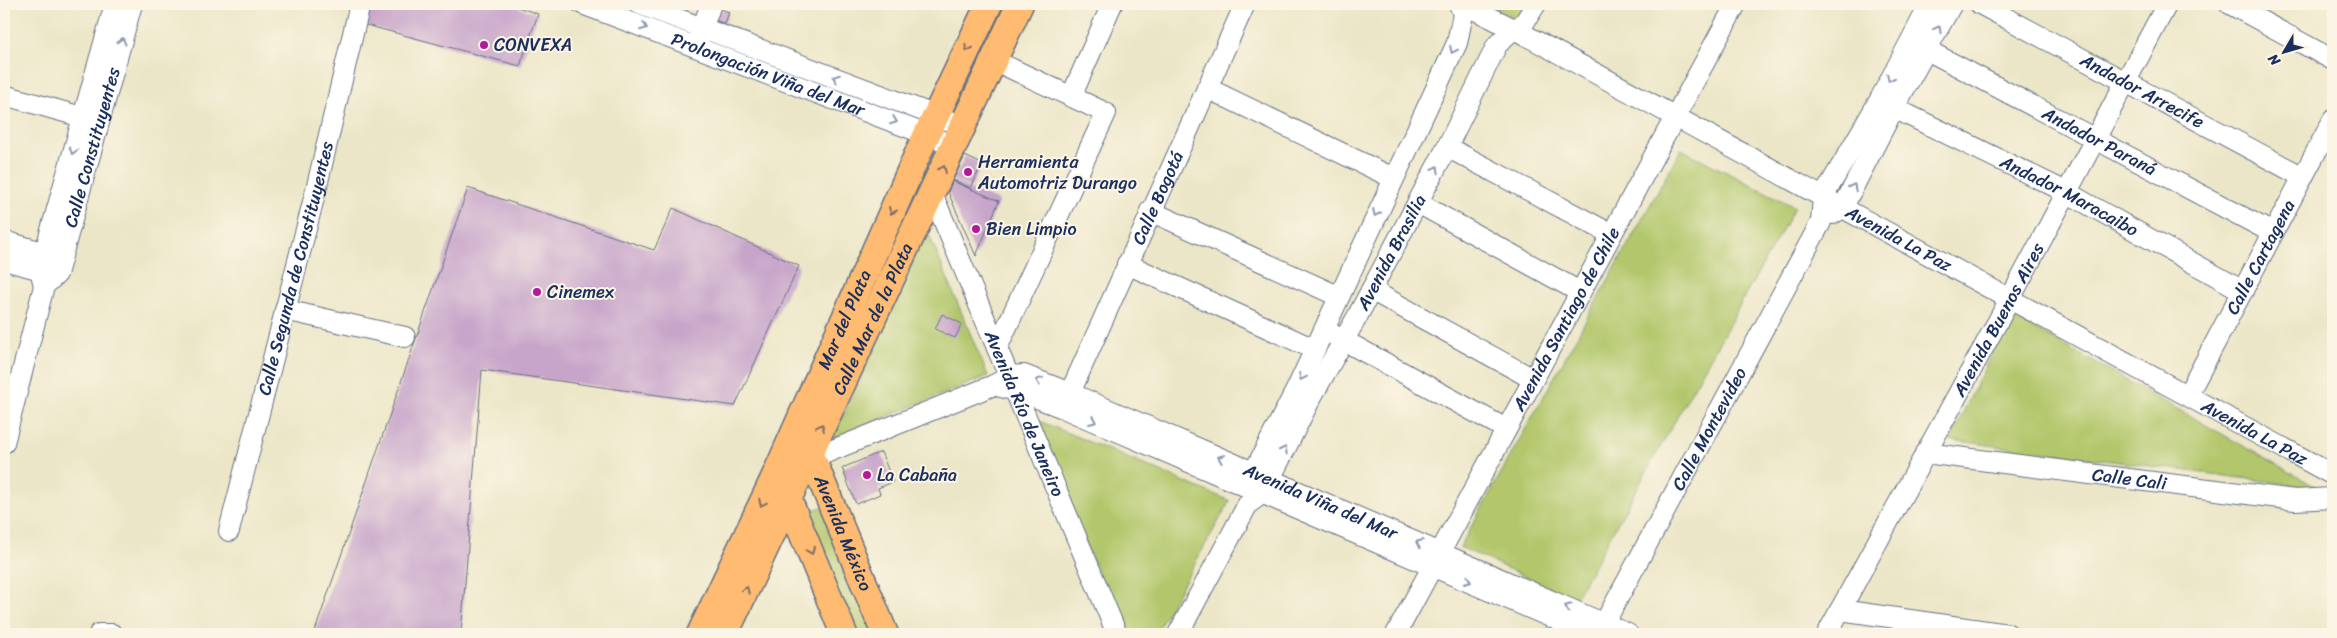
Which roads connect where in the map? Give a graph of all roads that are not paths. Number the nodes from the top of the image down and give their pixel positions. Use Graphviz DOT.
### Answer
graph roads {
  1 [pos="116,4"];
  2 [pos="132,4"];
  3 [pos="360,4"];
  4 [pos="582,4"];
  5 [pos="639,4"];
  6 [pos="711,4"];
  7 [pos="988,4"];
  8 [pos="1020,4"];
  9 [pos="1112,4"];
  10 [pos="1245,4"];
  11 [pos="1459,4"];
  12 [pos="1463,4"];
  13 [pos="1536,4"];
  14 [pos="1736,4"];
  15 [pos="1930,4"];
  16 [pos="1952,4"];
  17 [pos="1980,4"];
  18 [pos="2167,4"];
  19 [pos="2230,4"];
  20 [pos="703,27"];
  21 [pos="1516,30"];
  22 [pos="696,47"];
  23 [pos="1926,50"];
  24 [pos="993,60"];
  25 [pos="2333,60"];
  26 [pos="2125,81"];
  27 [pos="1207,88"];
  28 [pos="4,95"];
  29 [pos="1071,97"];
  30 [pos="1894,108"];
  31 [pos="1675,116"];
  32 [pos="82,117"];
  33 [pos="2333,120"];
  34 [pos="931,125"];
  35 [pos="958,136"];
  36 [pos="2094,138"];
  37 [pos="1447,147"];
  38 [pos="2303,177"];
  39 [pos="1393,178"];
  40 [pos="932,192"];
  41 [pos="2066,192"];
  42 [pos="1823,197"];
  43 [pos="1418,203"];
  44 [pos="1843,207"];
  45 [pos="1150,211"];
  46 [pos="1821,222"];
  47 [pos="1612,234"];
  48 [pos="2273,234"];
  49 [pos="4,241"];
  50 [pos="4,260"];
  51 [pos="1127,264"];
  52 [pos="50,268"];
  53 [pos="1371,290"];
  54 [pos="2242,291"];
  55 [pos="1580,292"];
  56 [pos="1338,296"];
  57 [pos="2010,299"];
  58 [pos="285,310"];
  59 [pos="1323,329"];
  60 [pos="405,337"];
  61 [pos="1344,340"];
  62 [pos="997,348"];
  63 [pos="1314,349"];
  64 [pos="1534,379"];
  65 [pos="1006,384"];
  66 [pos="1070,393"];
  67 [pos="2188,394"];
  68 [pos="8,413"];
  69 [pos="1506,429"];
  70 [pos="4,443"];
  71 [pos="799,448"];
  72 [pos="1925,453"];
  73 [pos="2333,475"];
  74 [pos="775,476"];
  75 [pos="1256,487"];
  76 [pos="789,498"];
  77 [pos="2333,498"];
  78 [pos="229,531"];
  79 [pos="1436,559"];
  80 [pos="1840,610"];
  81 [pos="1598,630"];
  82 [pos="99,634"];
  83 [pos="112,634"];
  84 [pos="700,634"];
  85 [pos="725,634"];
  86 [pos="844,634"];
  87 [pos="885,634"];
  88 [pos="1118,634"];
  89 [pos="1178,634"];
  90 [pos="1396,634"];
  91 [pos="1628,634"];
  92 [pos="1827,634"];
  93 [pos="2008,634"];
  1 -- 32 [label="street, Calle Constituyentes"];
  52 -- 2 [label="street, Calle Constituyentes, one-way"];
  3 -- 58 [label="street, Calle Segunda de Constituyentes"];
  4 -- 22 [label="street, Prolongación Viña del Mar, one-way"];
  5 -- 20 [label="street, Prolongación Viña del Mar"];
  6 -- 20 [label="street"];
  7 -- 34 [label="main road, Mar del Plata, one-way"];
  8 -- 24 [label="main road, Calle Mar de la Plata"];
  9 -- 29 [label="street"];
  10 -- 27 [label="street, Calle Bogotá"];
  11 -- 39 [label="street, Avenida Brasilia, one-way"];
  12 -- 21 [label="street, Avenida La Paz"];
  13 -- 21 [label="street, Avenida Brasilia"];
  14 -- 31 [label="street, Avenida Santiago de Chile"];
  15 -- 42 [label="street, Calle Montevideo, one-way"];
  23 -- 16 [label="street, Calle Montevideo, one-way"];
  17 -- 26 [label="street, Andador Arrecife"];
  18 -- 26 [label="street, Avenida Buenos Aires"];
  19 -- 25 [label="street"];
  20 -- 22 [label="street"];
  34 -- 20 [label="street, Prolongación Viña del Mar, one-way"];
  21 -- 31 [label="street, Avenida La Paz"];
  21 -- 37 [label="street, Avenida Brasilia"];
  22 -- 34 [label="street, Prolongación Viña del Mar, one-way"];
  23 -- 30 [label="street, Calle Montevideo"];
  23 -- 36 [label="street, Andador Paraná"];
  24 -- 29 [label="street"];
  24 -- 35 [label="main road, Calle Mar de la Plata"];
  26 -- 36 [label="street, Avenida Buenos Aires"];
  26 -- 38 [label="street, Andador Arrecife"];
  27 -- 39 [label="street"];
  27 -- 45 [label="street, Calle Bogotá"];
  28 -- 32 [label="street"];
  29 -- 62 [label="street"];
  30 -- 41 [label="street, Andador Maracaibo"];
  44 -- 30 [label="street, Calle Montevideo, one-way"];
  31 -- 42 [label="street, Avenida La Paz"];
  31 -- 47 [label="street, Avenida Santiago de Chile"];
  32 -- 52 [label="street, Calle Constituyentes, one-way"];
  33 -- 38 [label="street, Calle Cartagena"];
  34 -- 35 [label="street, Prolongación Viña del Mar"];
  34 -- 71 [label="main road, Mar del Plata, one-way"];
  40 -- 35 [label="main road, Calle Mar de la Plata, one-way"];
  36 -- 41 [label="street, Avenida Buenos Aires"];
  36 -- 48 [label="street, Andador Paraná"];
  43 -- 37 [label="street, Avenida Brasilia, one-way"];
  37 -- 47 [label="street"];
  38 -- 48 [label="street, Calle Cartagena"];
  39 -- 56 [label="street, Avenida Brasilia, one-way"];
  40 -- 62 [label="street, Avenida Río de Janeiro"];
  71 -- 40 [label="main road, Calle Mar de la Plata, one-way"];
  41 -- 54 [label="street, Andador Maracaibo"];
  41 -- 57 [label="street, Avenida Buenos Aires"];
  42 -- 44 [label="street, Avenida La Paz"];
  42 -- 46 [label="street, Calle Montevideo"];
  43 -- 53 [label="street, Avenida Brasilia"];
  43 -- 55 [label="street"];
  44 -- 46 [label="street, Calle Montevideo"];
  44 -- 57 [label="street, Avenida La Paz"];
  45 -- 51 [label="street, Calle Bogotá"];
  45 -- 56 [label="street"];
  46 -- 81 [label="street, Calle Montevideo"];
  47 -- 55 [label="street, Avenida Santiago de Chile"];
  48 -- 54 [label="street, Calle Cartagena"];
  49 -- 52 [label="street"];
  50 -- 52 [label="street"];
  51 -- 63 [label="street"];
  51 -- 66 [label="street, Calle Bogotá"];
  52 -- 68 [label="street, Calle Constituyentes"];
  53 -- 61 [label="street, Avenida Brasilia"];
  53 -- 64 [label="street"];
  54 -- 67 [label="street, Calle Cartagena"];
  55 -- 64 [label="street, Avenida Santiago de Chile"];
  56 -- 59 [label="street, Avenida Brasilia"];
  57 -- 67 [label="street, Avenida La Paz"];
  57 -- 72 [label="street, Avenida Buenos Aires"];
  58 -- 60 [label="street"];
  58 -- 78 [label="street, Calle Segunda de Constituyentes"];
  59 -- 61 [label="street"];
  59 -- 63 [label="street, Avenida Brasilia"];
  61 -- 69 [label="street"];
  75 -- 61 [label="street, Avenida Brasilia, one-way"];
  62 -- 65 [label="street, Avenida Río de Janeiro"];
  63 -- 75 [label="street, Avenida Brasilia, one-way"];
  64 -- 69 [label="street, Avenida Santiago de Chile"];
  66 -- 65 [label="street, Avenida Viña del Mar, one-way"];
  65 -- 71 [label="street"];
  65 -- 75 [label="street, Avenida Viña del Mar, one-way"];
  65 -- 88 [label="street, Avenida Río de Janeiro"];
  75 -- 66 [label="street, Avenida Viña del Mar, one-way"];
  67 -- 73 [label="street, Avenida La Paz"];
  68 -- 70 [label="street, Calle Constituyentes"];
  69 -- 79 [label="street, Avenida Santiago de Chile"];
  71 -- 74 [label="main road, Mar del Plata"];
  71 -- 76 [label="main road, Calle Mar de la Plata"];
  71 -- 87 [label="main road, Avenida México"];
  72 -- 77 [label="street, Calle Cali"];
  72 -- 80 [label="street, Avenida Buenos Aires"];
  74 -- 76 [label="main road, Avenida México"];
  74 -- 84 [label="main road, Mar del Plata, one-way"];
  75 -- 79 [label="street, Avenida Viña del Mar"];
  75 -- 89 [label="street, Avenida Brasilia"];
  85 -- 76 [label="main road, Calle Mar de la Plata, one-way"];
  76 -- 86 [label="main road, Avenida México, one-way"];
  79 -- 81 [label="street, Avenida Viña del Mar"];
  79 -- 90 [label="street, Avenida Santiago de Chile"];
  80 -- 92 [label="street, Avenida Buenos Aires"];
  80 -- 93 [label="street"];
  81 -- 91 [label="street, Avenida Viña del Mar"];
  82 -- 83 [label="street"];
}
